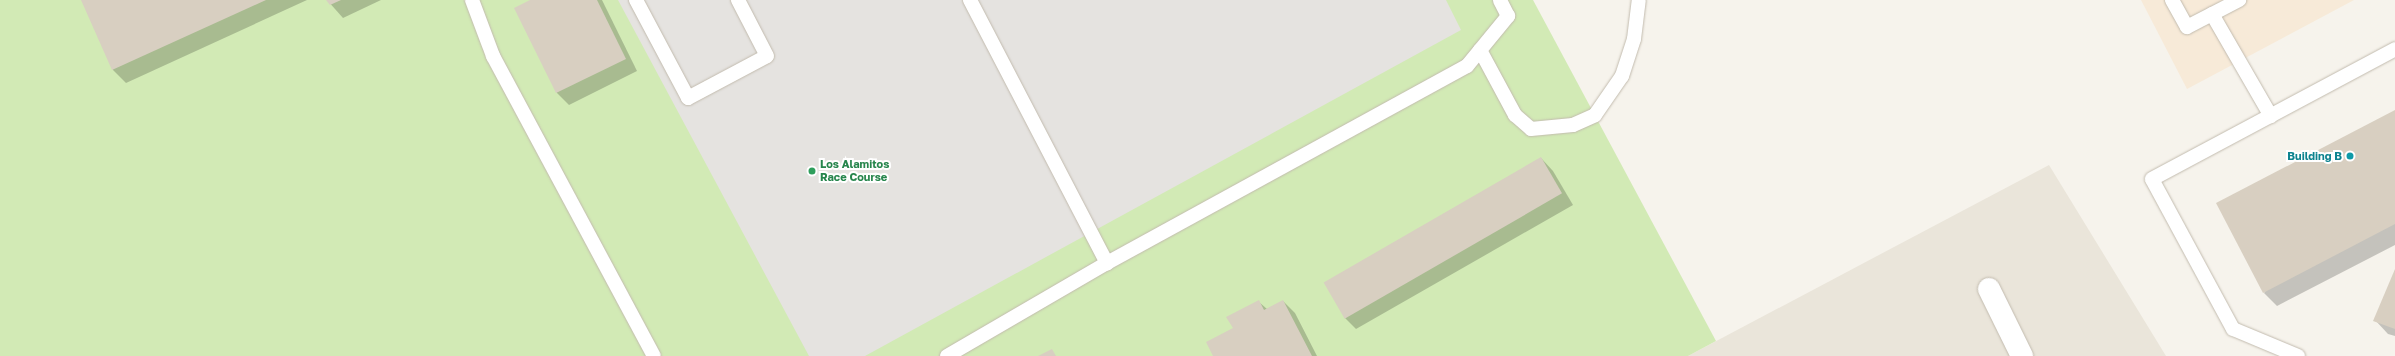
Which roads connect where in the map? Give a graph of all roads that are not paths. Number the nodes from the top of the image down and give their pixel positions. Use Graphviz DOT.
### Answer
graph roads {
  1 [pos="472,0"];
  2 [pos="636,0"];
  3 [pos="738,0"];
  4 [pos="970,0"];
  5 [pos="1500,0"];
  6 [pos="1639,0"];
  7 [pos="2172,0"];
  8 [pos="2239,0"];
  9 [pos="2212,14"];
  10 [pos="2395,49"];
  11 [pos="1480,50"];
  12 [pos="2271,116"];
  13 [pos="1107,263"];
  14 [pos="1990,289"];
  15 [pos="654,356"];
  16 [pos="947,356"];
  17 [pos="2022,356"];
  18 [pos="2298,356"];
  1 -- 15 [label="lane"];
  2 -- 3 [label="lane"];
  4 -- 13 [label="lane"];
  5 -- 11 [label="lane"];
  6 -- 11 [label="lane"];
  7 -- 9 [label="lane"];
  8 -- 9 [label="lane"];
  9 -- 12 [label="lane"];
  10 -- 12 [label="lane"];
  11 -- 13 [label="lane"];
  12 -- 18 [label="lane"];
  13 -- 16 [label="lane"];
  14 -- 17 [label="street"];
}
